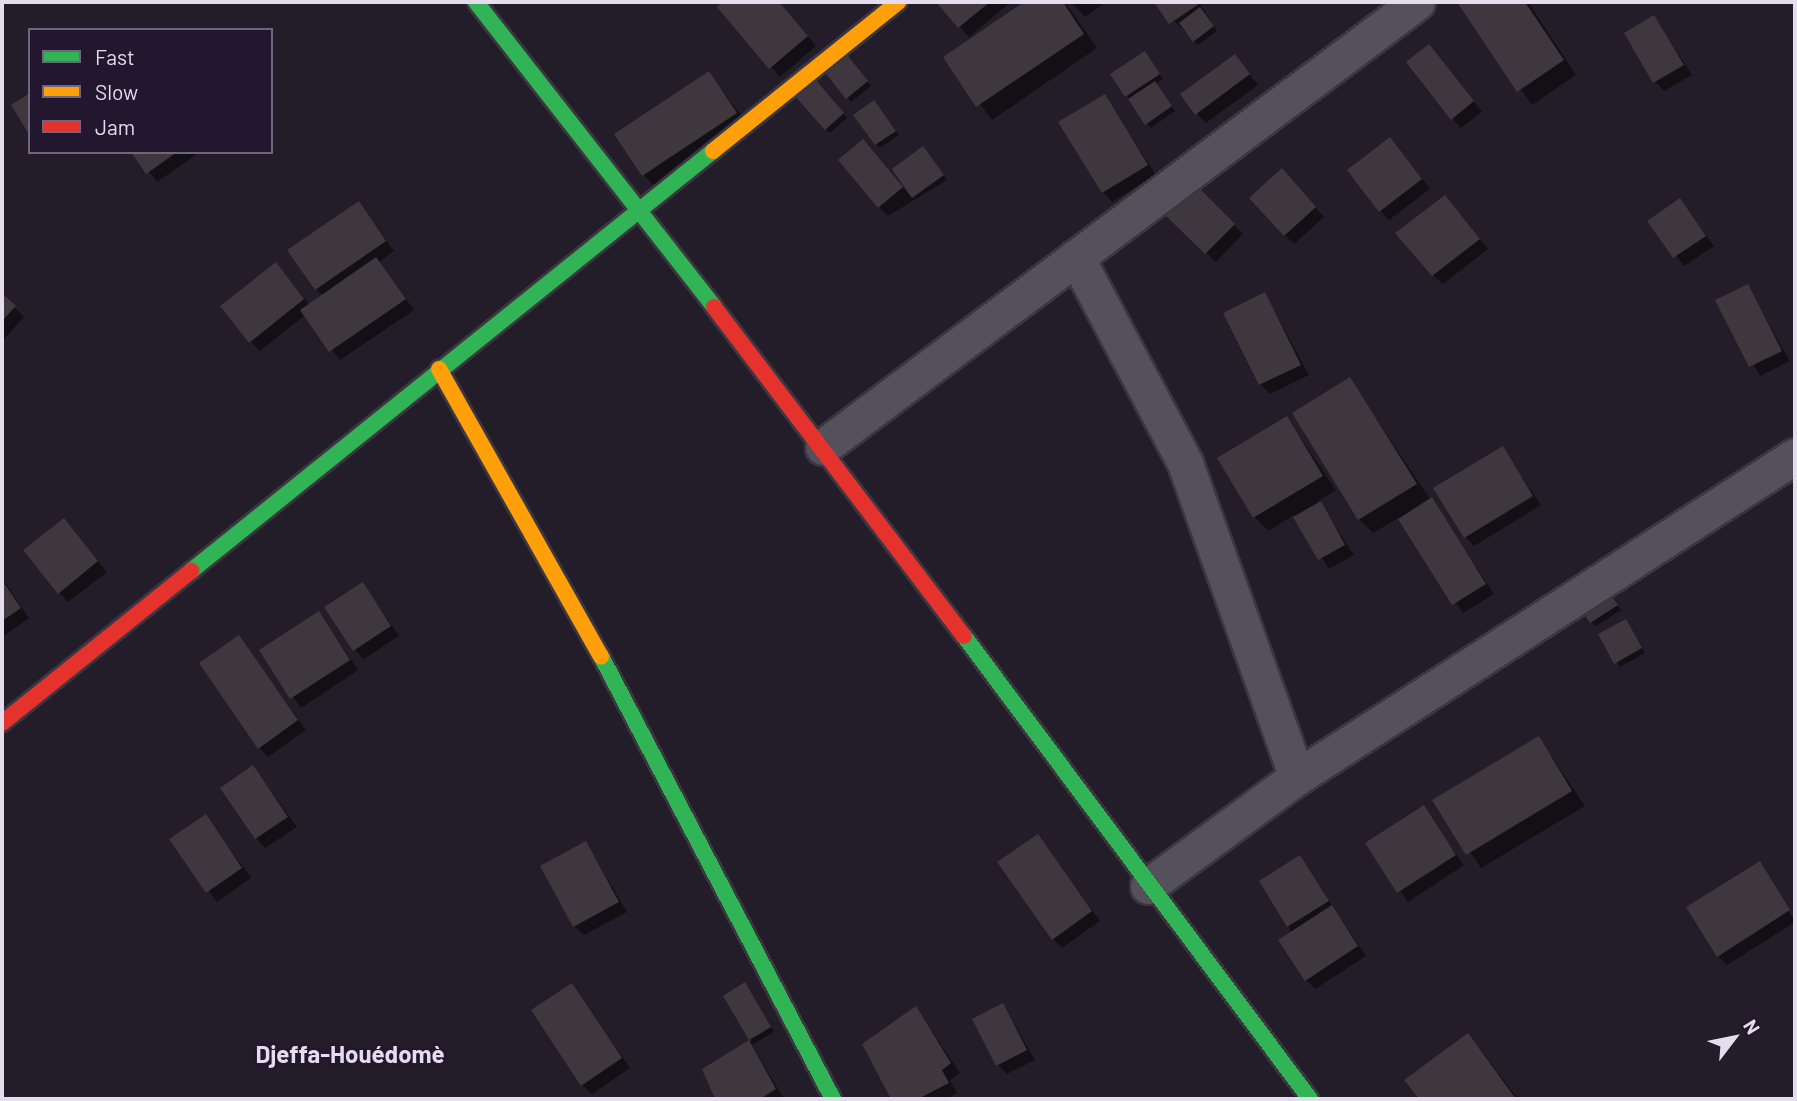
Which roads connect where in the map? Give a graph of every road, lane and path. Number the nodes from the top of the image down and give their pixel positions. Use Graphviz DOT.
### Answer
graph roads {
  1 [pos="476,2"];
  2 [pos="898,2"];
  3 [pos="1417,2"];
  4 [pos="639,215"];
  5 [pos="1076,257"];
  6 [pos="439,369"];
  7 [pos="823,447"];
  8 [pos="1795,456"];
  9 [pos="2,723"];
  10 [pos="1297,778"];
  11 [pos="1148,886"];
  12 [pos="833,1099"];
  13 [pos="1310,1099"];
  1 -- 4 [label="street"];
  2 -- 4 [label="street"];
  3 -- 5 [label="street"];
  4 -- 6 [label="street"];
  4 -- 7 [label="street"];
  5 -- 7 [label="street"];
  5 -- 10 [label="street"];
  6 -- 9 [label="street"];
  6 -- 12 [label="street"];
  7 -- 11 [label="street"];
  8 -- 10 [label="street"];
  10 -- 11 [label="street"];
  11 -- 13 [label="street"];
}
